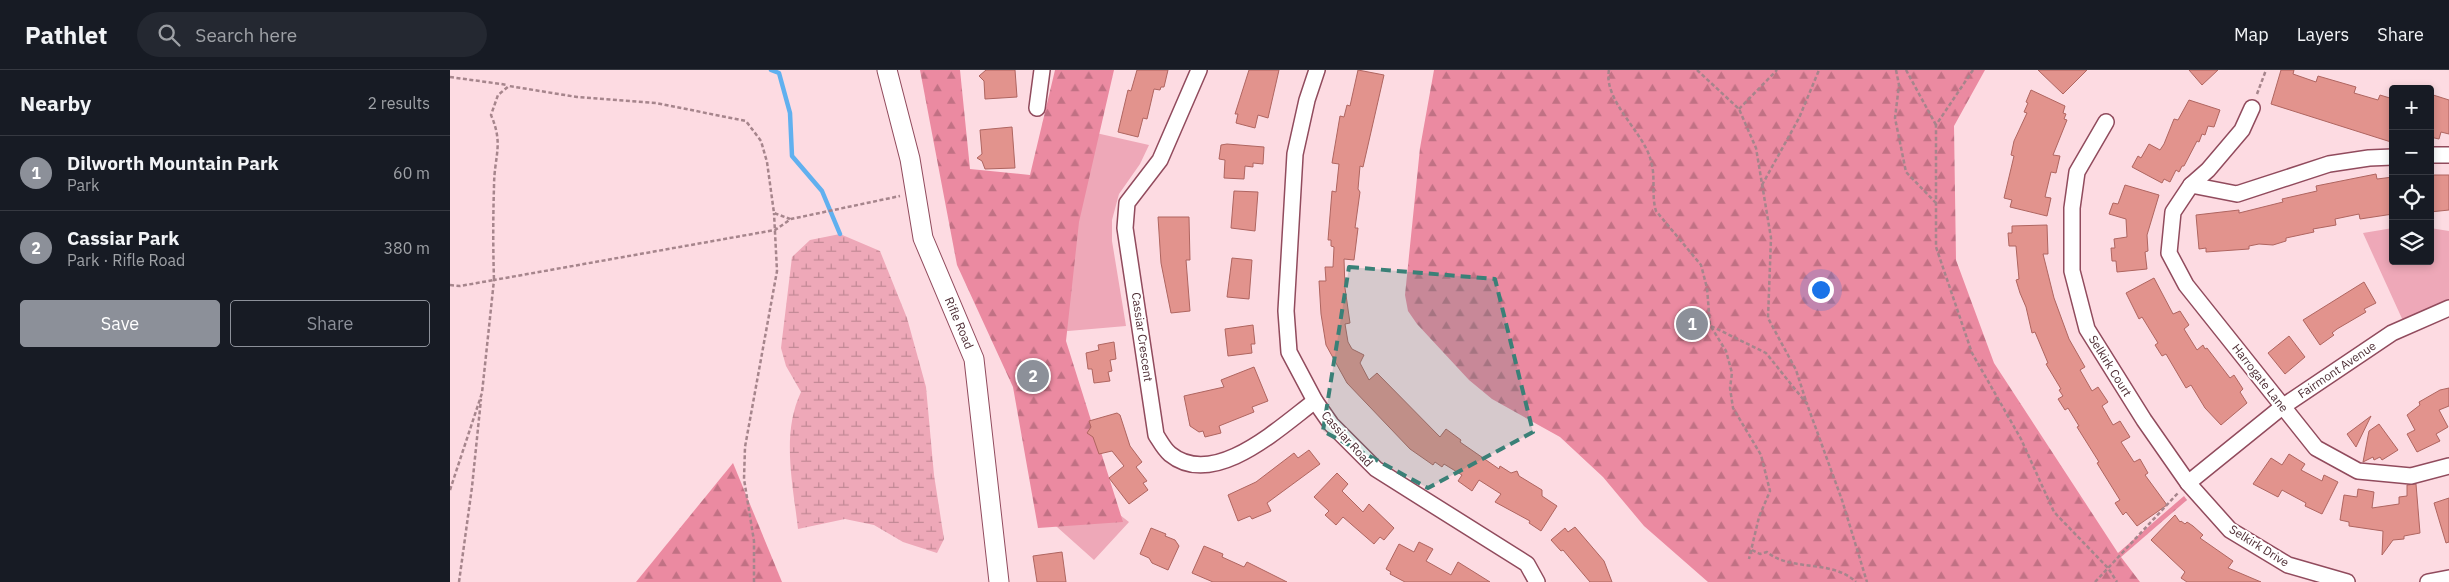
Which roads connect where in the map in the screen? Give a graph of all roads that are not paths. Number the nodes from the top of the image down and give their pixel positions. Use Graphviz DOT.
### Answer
graph roads {
  1 [pos="887,70"];
  2 [pos="1042,70"];
  3 [pos="1199,70"];
  4 [pos="1317,70"];
  5 [pos="1037,108"];
  6 [pos="2252,108"];
  7 [pos="2106,122"];
  8 [pos="2434,155"];
  9 [pos="2449,155"];
  10 [pos="2389,157"];
  11 [pos="2191,184"];
  12 [pos="2449,308"];
  13 [pos="1315,401"];
  14 [pos="2282,407"];
  15 [pos="2449,466"];
  16 [pos="2188,483"];
  17 [pos="2449,578"];
  18 [pos="999,582"];
  19 [pos="1537,582"];
  20 [pos="2348,582"];
  21 [pos="2428,582"];
  1 -- 18 [label="street, Rifle Road"];
  2 -- 5 [label="street"];
  3 -- 13 [label="street, Cassiar Crescent"];
  4 -- 13 [label="street, Cassiar Road"];
  6 -- 11 [label="street, Harrogate Lane"];
  7 -- 16 [label="street, Selkirk Court"];
  8 -- 9 [label="street"];
  10 -- 11 [label="street"];
  11 -- 14 [label="street, Harrogate Lane"];
  12 -- 14 [label="street, Fairmont Avenue"];
  13 -- 19 [label="street, Cassiar Road"];
  14 -- 15 [label="street, Harrogate Lane"];
  14 -- 16 [label="street, Fairmont Avenue"];
  16 -- 20 [label="street, Selkirk Drive"];
  17 -- 21 [label="street"];
}
